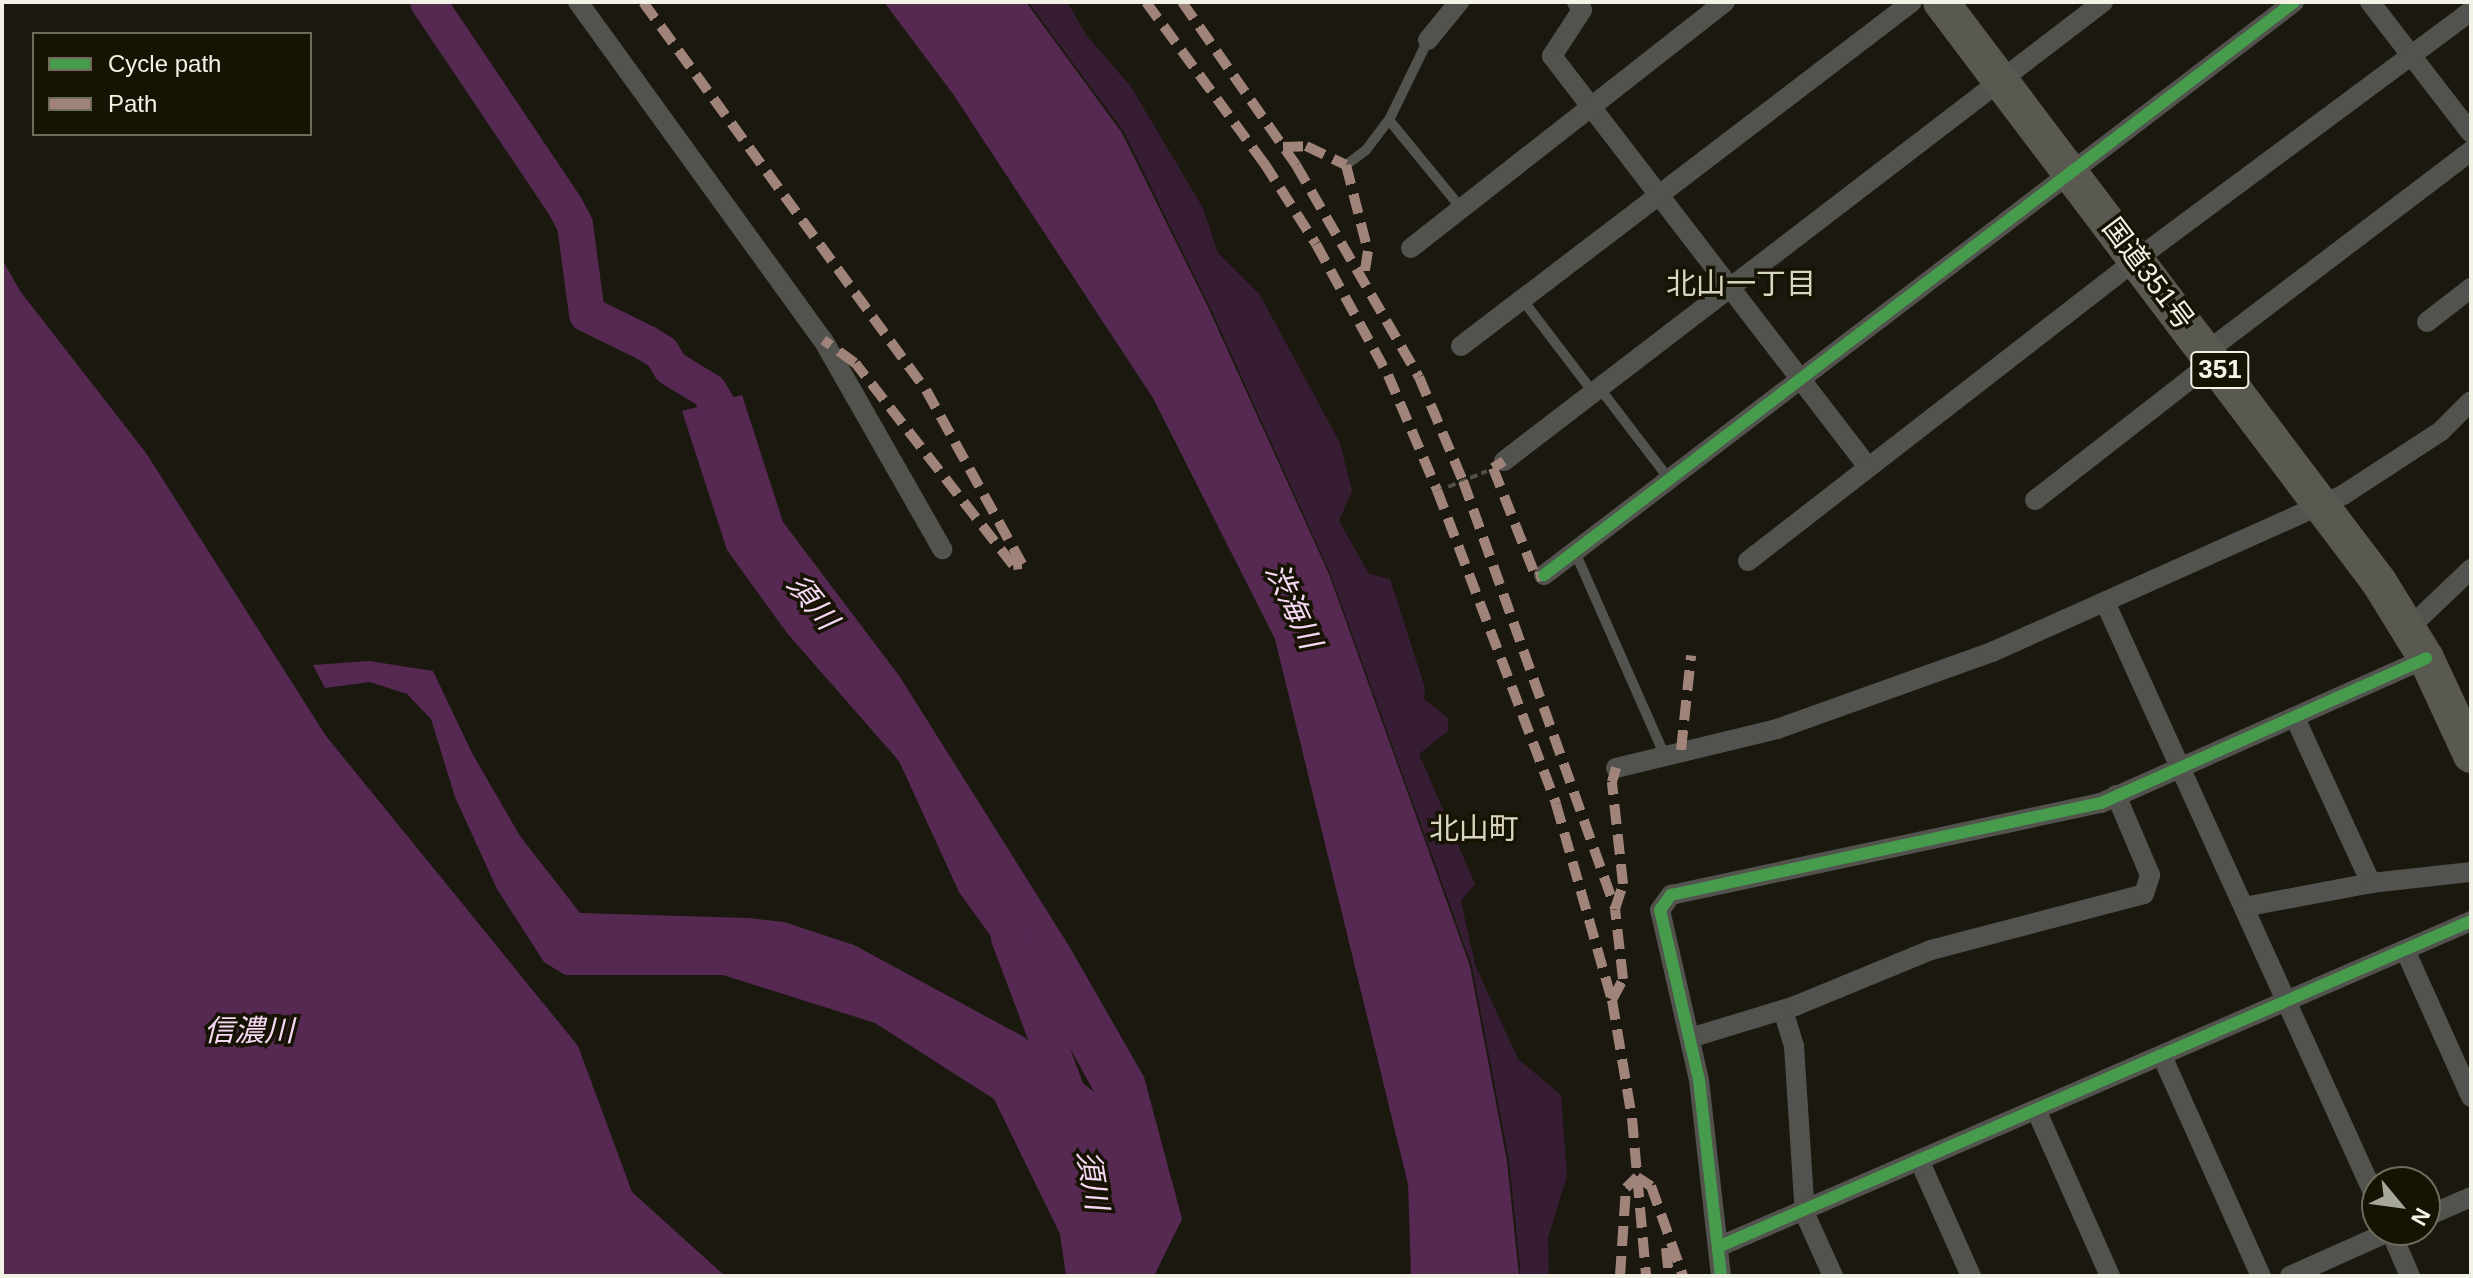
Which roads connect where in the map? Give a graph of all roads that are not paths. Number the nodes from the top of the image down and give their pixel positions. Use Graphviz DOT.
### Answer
graph roads {
  1 [pos="578,2"];
  2 [pos="1459,2"];
  3 [pos="1577,2"];
  4 [pos="1725,2"];
  5 [pos="1912,2"];
  6 [pos="1941,2"];
  7 [pos="2103,2"];
  8 [pos="2294,2"];
  9 [pos="2370,2"];
  10 [pos="2471,11"];
  11 [pos="1428,40"];
  12 [pos="2411,56"];
  13 [pos="2000,80"];
  14 [pos="1590,107"];
  15 [pos="1389,120"];
  16 [pos="2471,133"];
  17 [pos="2471,151"];
  18 [pos="1346,165"];
  19 [pos="2070,172"];
  20 [pos="1657,194"];
  21 [pos="1461,208"];
  22 [pos="1411,248"];
  23 [pos="2137,259"];
  24 [pos="1731,287"];
  25 [pos="2471,288"];
  26 [pos="1522,299"];
  27 [pos="2427,322"];
  28 [pos="1461,346"];
  29 [pos="2208,354"];
  30 [pos="1800,378"];
  31 [pos="1595,388"];
  32 [pos="2471,401"];
  33 [pos="1498,464"];
  34 [pos="1868,467"];
  35 [pos="1669,479"];
  36 [pos="2035,500"];
  37 [pos="2321,503"];
  38 [pos="942,549"];
  39 [pos="1575,552"];
  40 [pos="1748,561"];
  41 [pos="2471,569"];
  42 [pos="1544,575"];
  43 [pos="2105,602"];
  44 [pos="2418,643"];
  45 [pos="2295,718"];
  46 [pos="1664,754"];
  47 [pos="2471,755"];
  48 [pos="1616,768"];
  49 [pos="2182,769"];
  50 [pos="2116,795"];
  51 [pos="2471,872"];
  52 [pos="2371,883"];
  53 [pos="2244,907"];
  54 [pos="2471,921"];
  55 [pos="2405,950"];
  56 [pos="2288,1001"];
  57 [pos="1783,1010"];
  58 [pos="1690,1038"];
  59 [pos="2162,1056"];
  60 [pos="2471,1097"];
  61 [pos="2037,1112"];
  62 [pos="1920,1162"];
  63 [pos="2361,1166"];
  64 [pos="2471,1197"];
  65 [pos="2441,1210"];
  66 [pos="1805,1214"];
  67 [pos="2361,1244"];
  68 [pos="2398,1246"];
  69 [pos="1718,1247"];
  70 [pos="1721,1276"];
  71 [pos="1833,1276"];
  72 [pos="1971,1276"];
  73 [pos="2110,1276"];
  74 [pos="2261,1276"];
  75 [pos="2290,1276"];
  76 [pos="2410,1276"];
  1 -- 38 [label="street"];
  2 -- 11 [label="street"];
  3 -- 14 [label="street"];
  4 -- 14 [label="street"];
  5 -- 20 [label="street"];
  6 -- 13 [label="highway, 国道351号 / 351"];
  7 -- 13 [label="street"];
  8 -- 19 [label="street"];
  9 -- 12 [label="street"];
  10 -- 12 [label="street"];
  11 -- 15 [label="lane"];
  12 -- 16 [label="street"];
  12 -- 23 [label="street"];
  13 -- 19 [label="highway, 国道351号 / 351"];
  13 -- 24 [label="street"];
  14 -- 20 [label="street"];
  14 -- 21 [label="street"];
  15 -- 18 [label="lane"];
  15 -- 21 [label="lane"];
  17 -- 29 [label="street"];
  19 -- 23 [label="highway, 国道351号 / 351"];
  19 -- 30 [label="street"];
  20 -- 24 [label="street"];
  20 -- 26 [label="street"];
  21 -- 22 [label="street"];
  23 -- 29 [label="highway, 国道351号 / 351"];
  23 -- 34 [label="street"];
  24 -- 30 [label="street"];
  24 -- 31 [label="street"];
  25 -- 27 [label="street"];
  26 -- 28 [label="street"];
  26 -- 31 [label="lane"];
  29 -- 36 [label="street"];
  29 -- 37 [label="highway, 国道351号 / 351"];
  30 -- 34 [label="street"];
  30 -- 35 [label="street"];
  31 -- 33 [label="street"];
  31 -- 35 [label="lane"];
  32 -- 37 [label="street"];
  34 -- 40 [label="street"];
  35 -- 39 [label="street"];
  37 -- 43 [label="street"];
  37 -- 44 [label="highway, 国道351号 / 351"];
  39 -- 42 [label="street"];
  39 -- 46 [label="lane"];
  41 -- 44 [label="street"];
  43 -- 46 [label="street"];
  43 -- 49 [label="street"];
  44 -- 45 [label="street"];
  44 -- 47 [label="highway, 国道351号 / 351"];
  45 -- 49 [label="street"];
  45 -- 52 [label="street"];
  46 -- 48 [label="street"];
  49 -- 50 [label="street"];
  49 -- 53 [label="street"];
  50 -- 57 [label="street"];
  50 -- 58 [label="street"];
  51 -- 52 [label="street"];
  52 -- 53 [label="street"];
  53 -- 56 [label="street"];
  54 -- 55 [label="street"];
  55 -- 56 [label="street"];
  55 -- 60 [label="street"];
  56 -- 59 [label="street"];
  56 -- 63 [label="street"];
  57 -- 58 [label="street"];
  57 -- 66 [label="street"];
  58 -- 69 [label="street"];
  59 -- 61 [label="street"];
  59 -- 74 [label="street"];
  61 -- 62 [label="street"];
  61 -- 73 [label="street"];
  62 -- 66 [label="street"];
  62 -- 72 [label="street"];
  64 -- 65 [label="street"];
  66 -- 69 [label="street"];
  66 -- 71 [label="street"];
  67 -- 75 [label="street"];
  68 -- 76 [label="street"];
  69 -- 70 [label="street"];
}
